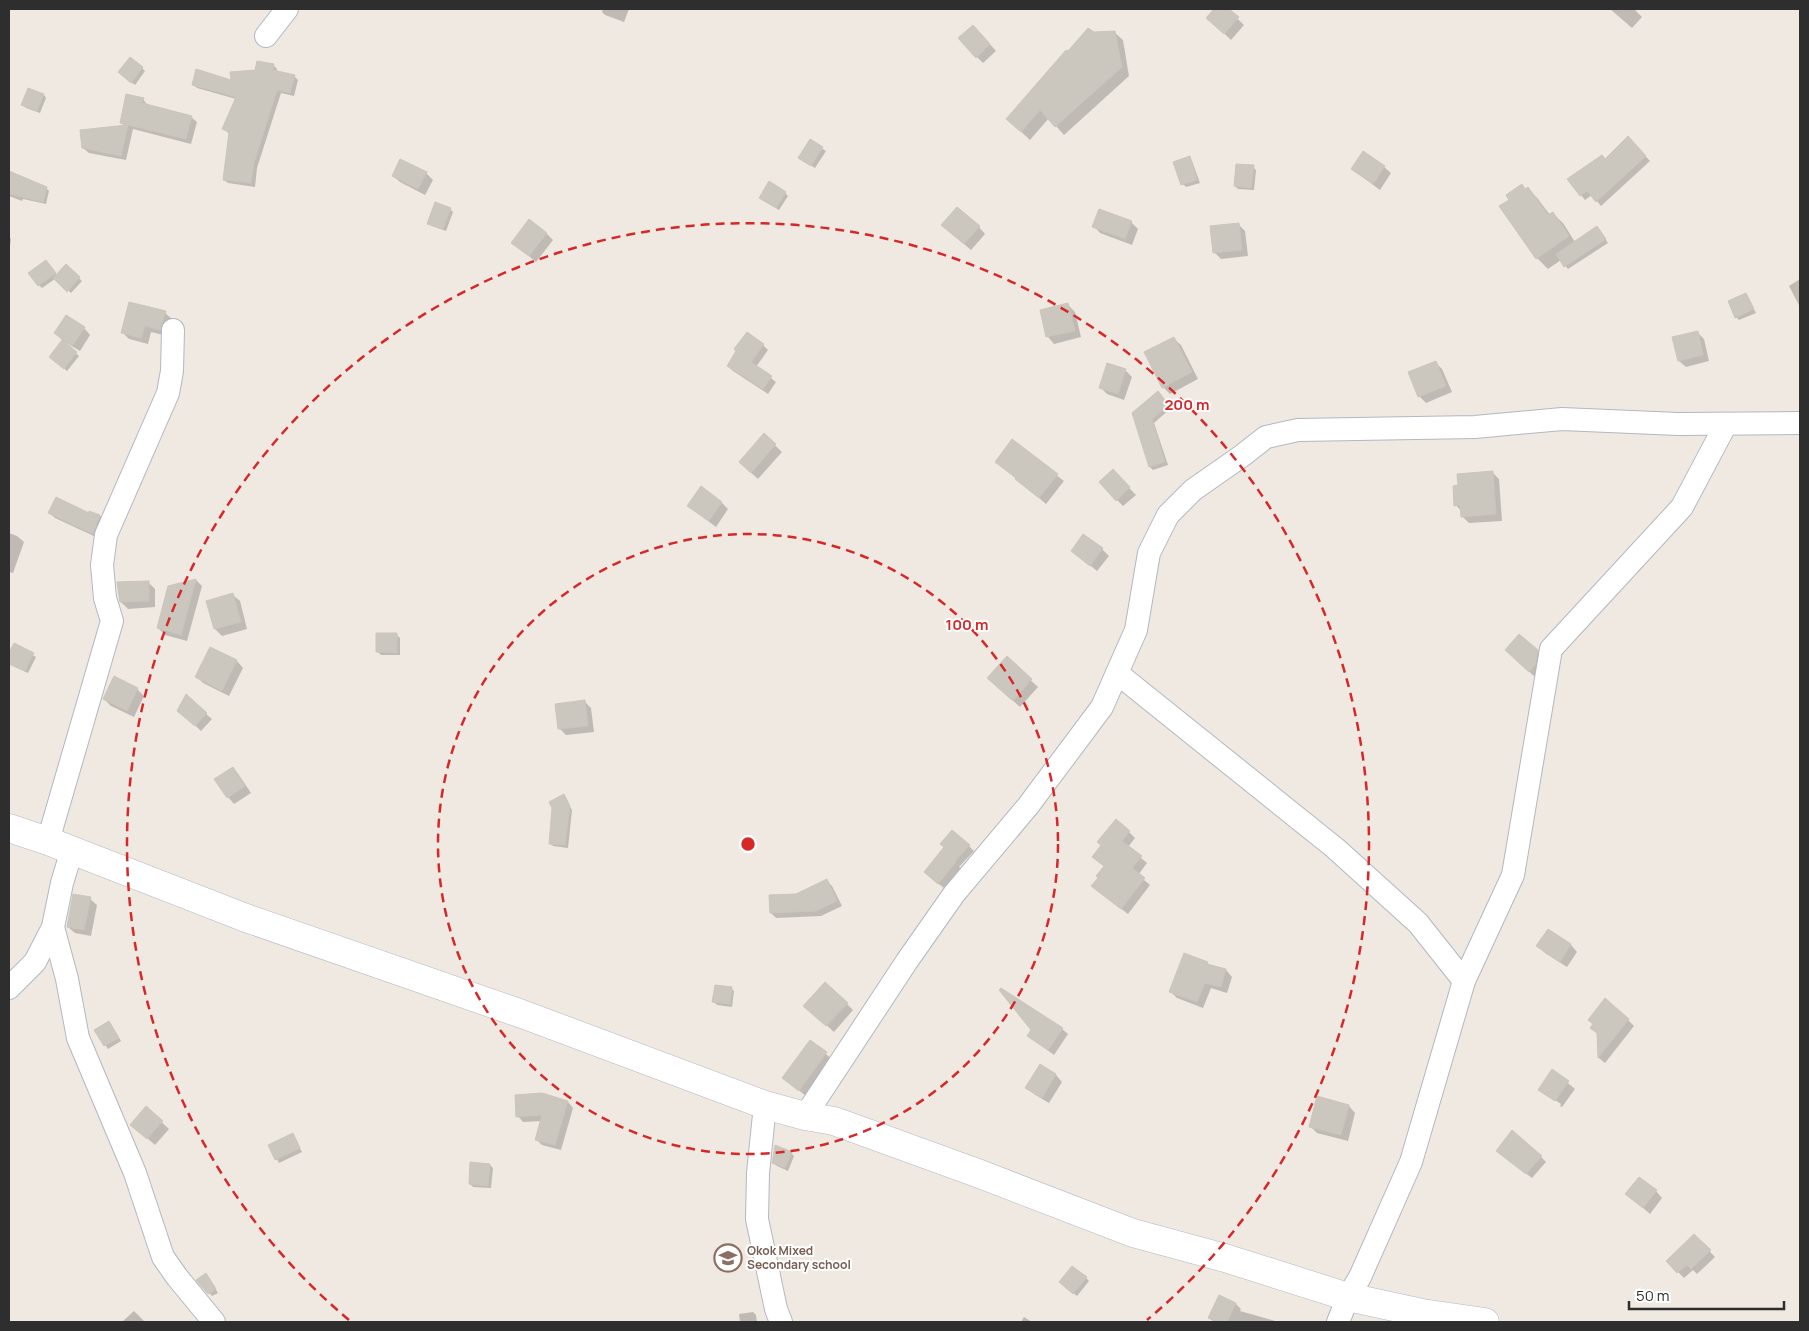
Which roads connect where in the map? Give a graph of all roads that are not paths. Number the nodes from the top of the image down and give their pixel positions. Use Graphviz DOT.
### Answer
graph roads {
  1 [pos="287,9"];
  2 [pos="266,36"];
  3 [pos="173,330"];
  4 [pos="1800,423"];
  5 [pos="1726,424"];
  6 [pos="1117,672"];
  7 [pos="9,828"];
  8 [pos="60,846"];
  9 [pos="53,928"];
  10 [pos="1464,981"];
  11 [pos="9,988"];
  12 [pos="765,1106"];
  13 [pos="805,1116"];
  14 [pos="1348,1297"];
  15 [pos="214,1322"];
  16 [pos="781,1322"];
  17 [pos="1338,1322"];
  18 [pos="1485,1322"];
  1 -- 2 [label="street"];
  3 -- 8 [label="street"];
  4 -- 5 [label="street"];
  5 -- 6 [label="street"];
  5 -- 10 [label="street"];
  6 -- 10 [label="street"];
  6 -- 13 [label="street"];
  7 -- 8 [label="street"];
  8 -- 9 [label="street"];
  8 -- 12 [label="street"];
  9 -- 11 [label="street"];
  9 -- 15 [label="street"];
  10 -- 14 [label="street"];
  12 -- 13 [label="street"];
  12 -- 16 [label="street"];
  13 -- 14 [label="street"];
  14 -- 17 [label="street"];
  14 -- 18 [label="street"];
}
